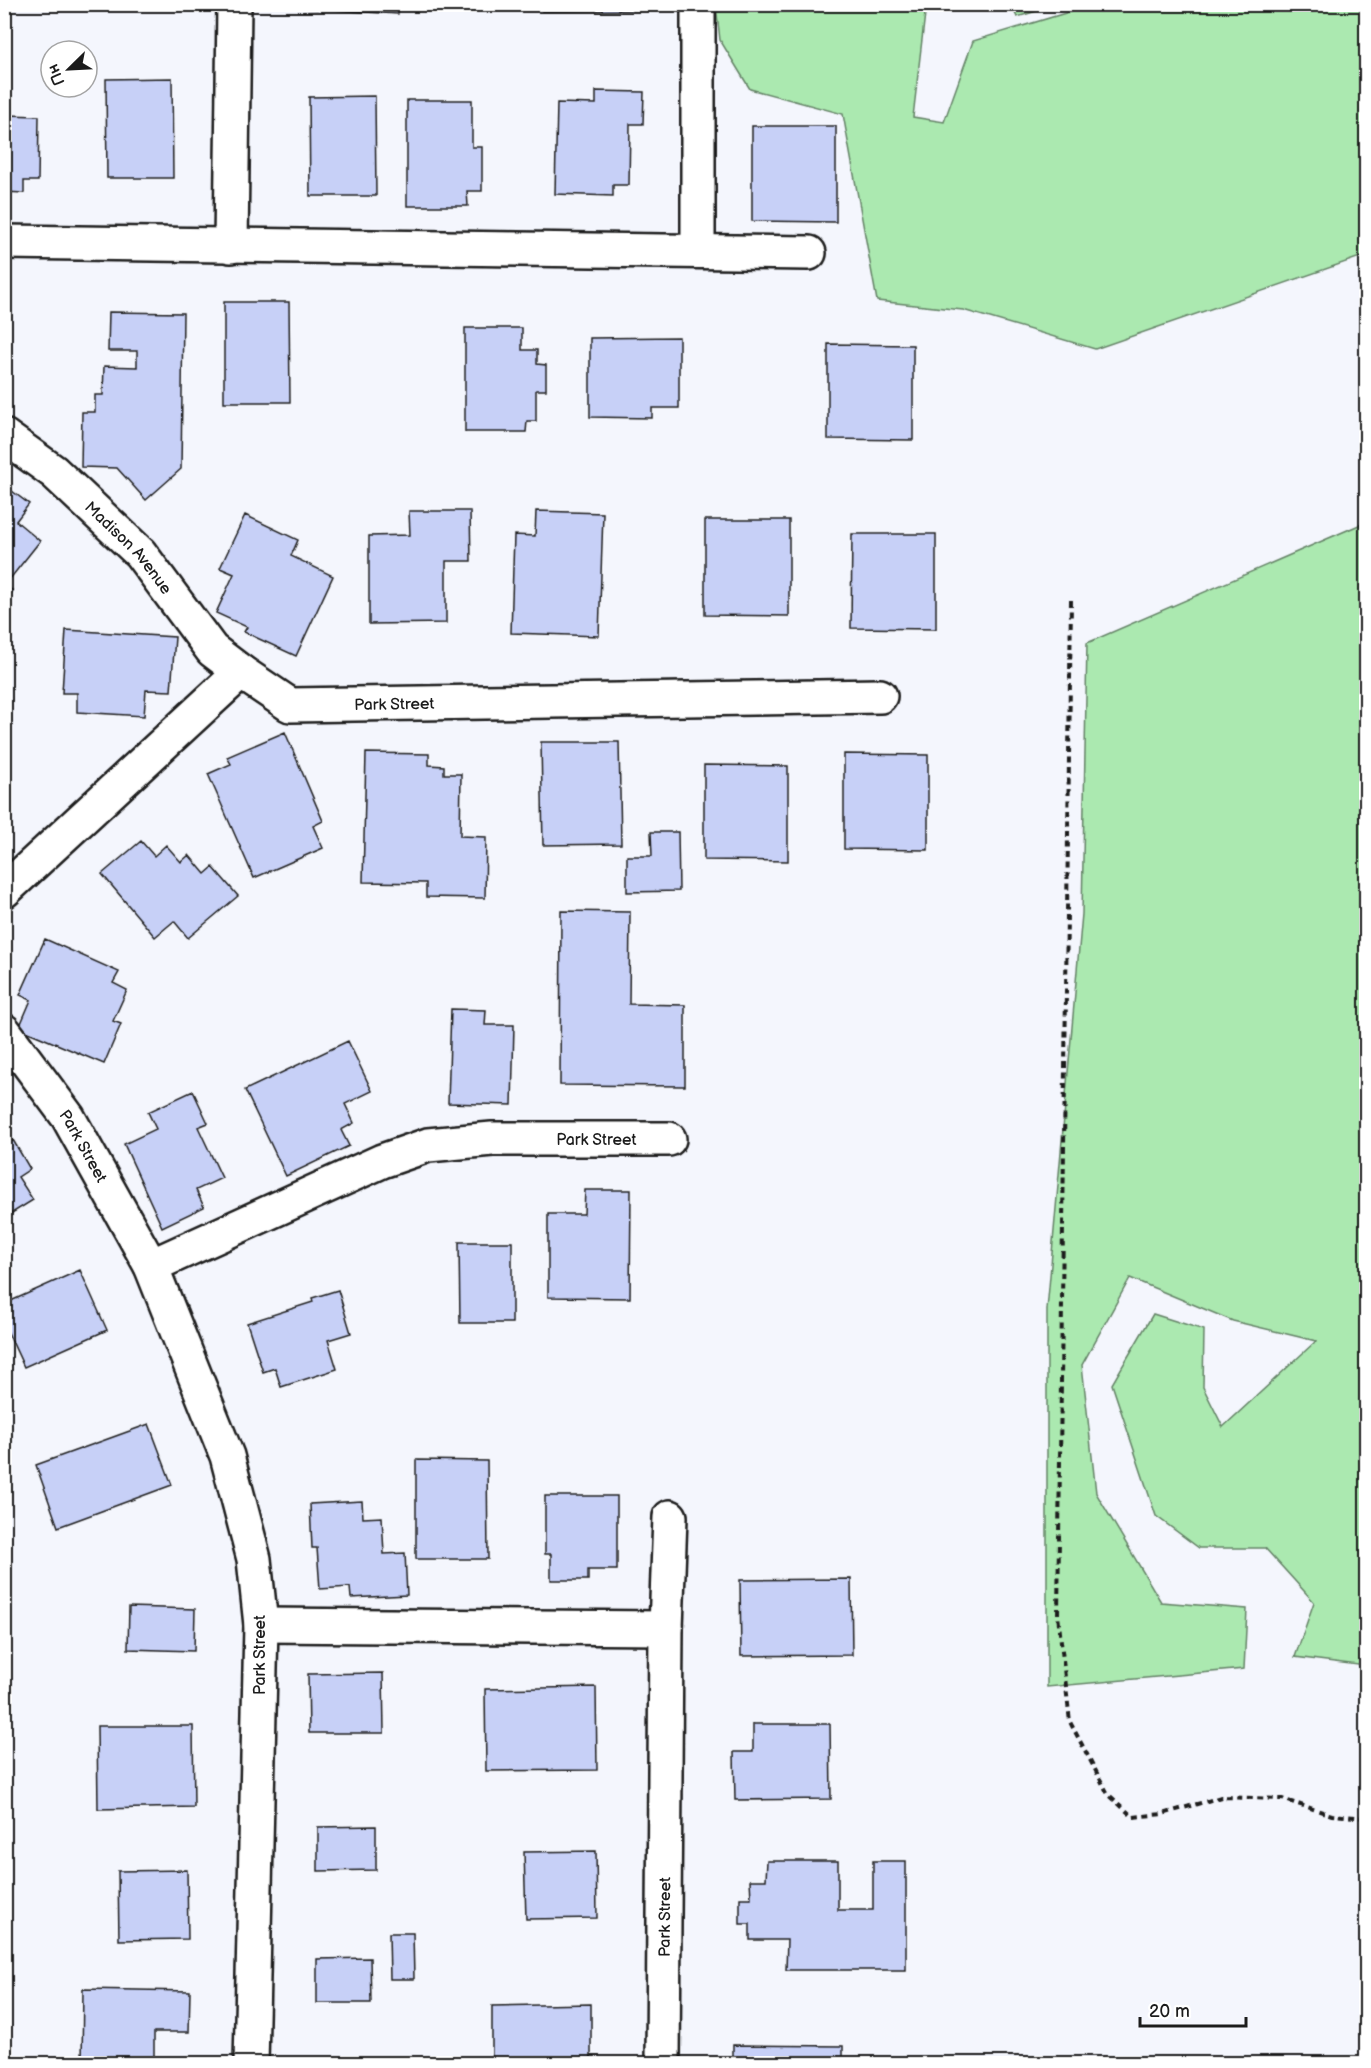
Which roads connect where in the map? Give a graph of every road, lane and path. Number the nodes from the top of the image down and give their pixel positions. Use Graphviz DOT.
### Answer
graph roads {
  1 [pos="234,4"];
  2 [pos="698,4"];
  3 [pos="4,242"];
  4 [pos="231,246"];
  5 [pos="698,251"];
  6 [pos="808,253"];
  7 [pos="4,436"];
  8 [pos="1071,600"];
  9 [pos="241,672"];
  10 [pos="880,696"];
  11 [pos="4,891"];
  12 [pos="4,1032"];
  13 [pos="669,1139"];
  14 [pos="151,1266"];
  15 [pos="669,1517"];
  16 [pos="261,1625"];
  17 [pos="666,1628"];
  18 [pos="1366,1818"];
  19 [pos="251,2064"];
  20 [pos="663,2064"];
  1 -- 4 [label="street"];
  2 -- 5 [label="street"];
  3 -- 4 [label="street"];
  4 -- 5 [label="street"];
  5 -- 6 [label="street"];
  7 -- 9 [label="street, Madison Avenue"];
  8 -- 18 [label="path"];
  9 -- 10 [label="street, Park Street"];
  9 -- 11 [label="street"];
  12 -- 14 [label="street, Park Street"];
  13 -- 14 [label="street, Park Street"];
  14 -- 16 [label="street, Park Street"];
  15 -- 17 [label="street, Park Street"];
  16 -- 17 [label="street"];
  16 -- 19 [label="street, Park Street"];
  17 -- 20 [label="street, Park Street"];
}
